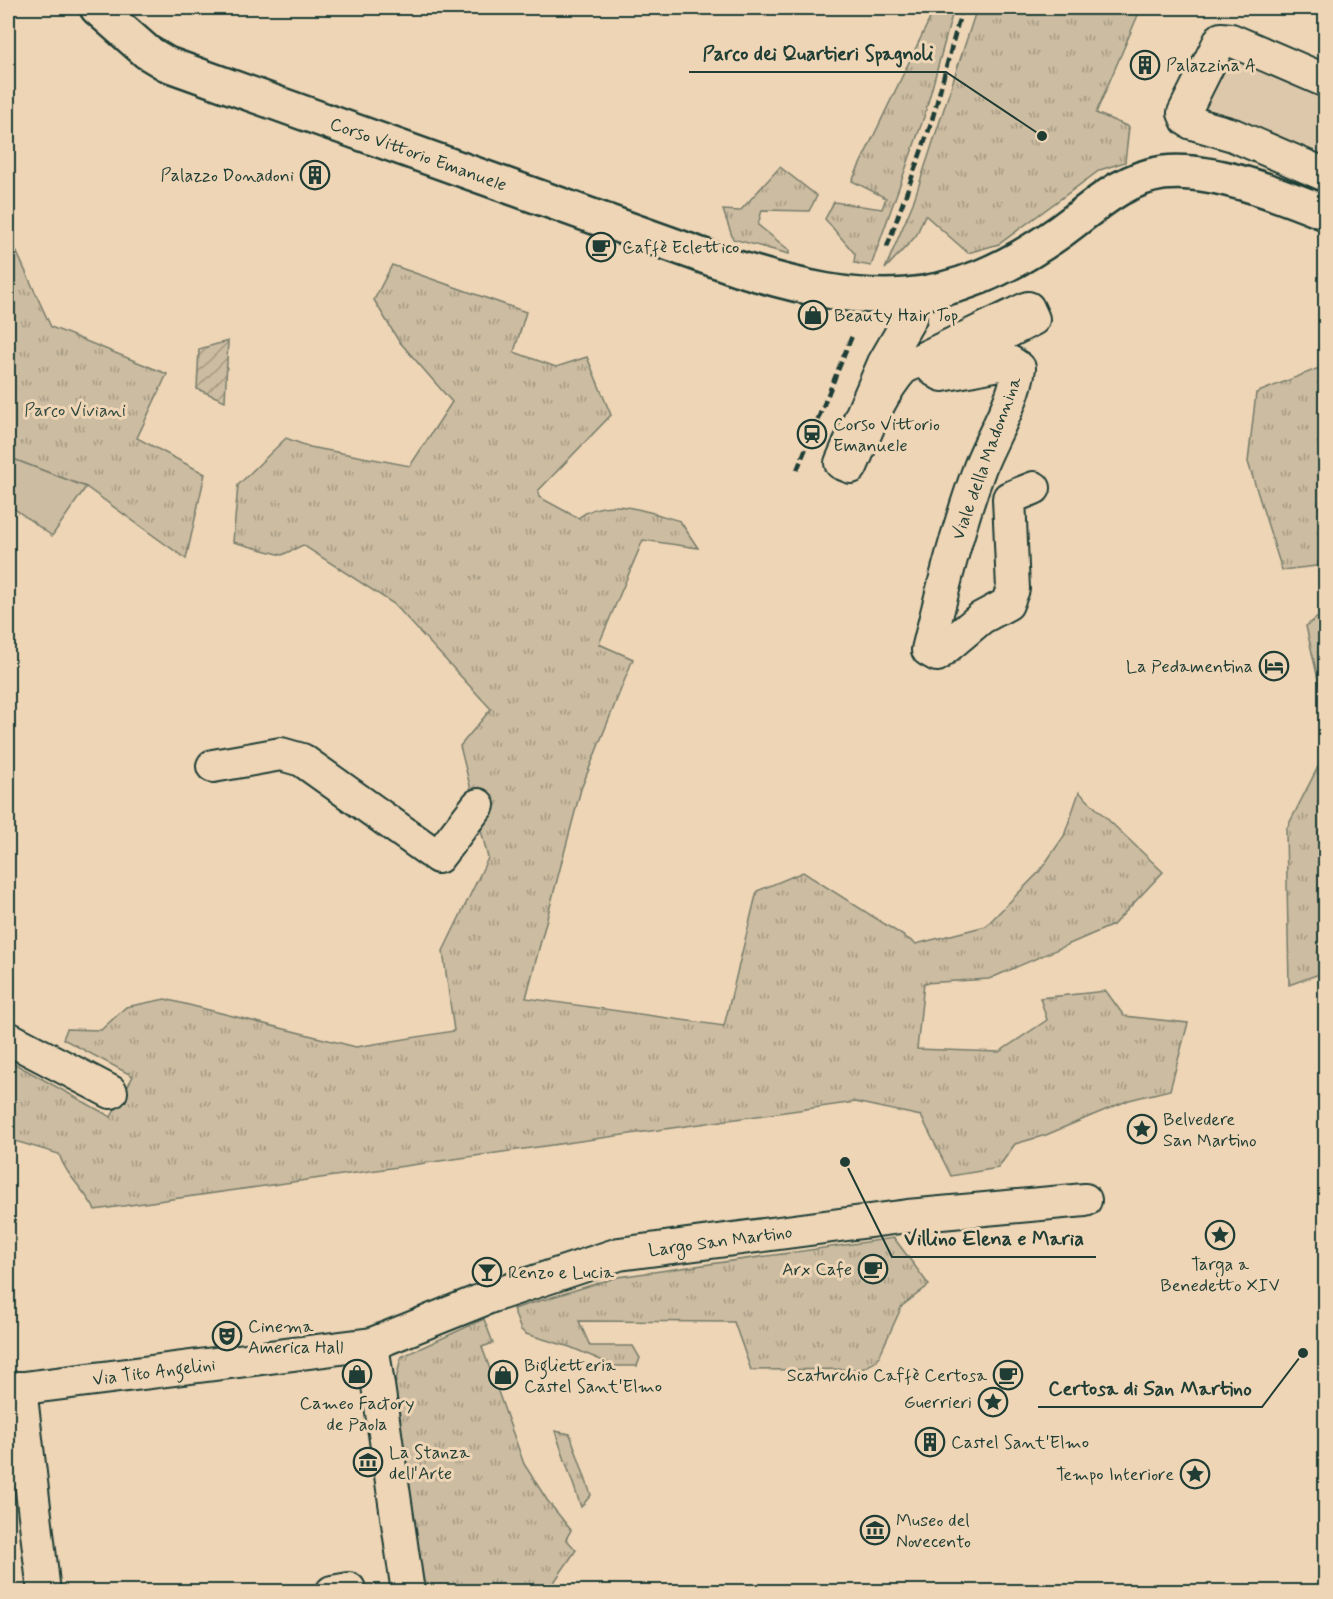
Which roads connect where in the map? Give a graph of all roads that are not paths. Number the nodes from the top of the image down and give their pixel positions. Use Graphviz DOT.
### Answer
graph roads {
  1 [pos="97,8"];
  2 [pos="1326,81"];
  3 [pos="1326,175"];
  4 [pos="1326,213"];
  5 [pos="907,295"];
  6 [pos="1035,488"];
  7 [pos="213,766"];
  8 [pos="478,805"];
  9 [pos="8,1038"];
  10 [pos="111,1092"];
  11 [pos="1084,1200"];
  12 [pos="372,1344"];
  13 [pos="14,1389"];
  14 [pos="44,1592"];
  15 [pos="408,1592"];
  1 -- 5 [label="main road, Corso Vittorio Emanuele"];
  2 -- 3 [label="street"];
  4 -- 5 [label="main road, Corso Vittorio Emanuele"];
  5 -- 6 [label="street, Viale della Madonnina"];
  7 -- 8 [label="street"];
  9 -- 10 [label="street"];
  11 -- 12 [label="street, Largo San Martino"];
  12 -- 13 [label="street, Via Tito Angelini"];
  12 -- 15 [label="street"];
  13 -- 14 [label="street"];
}
